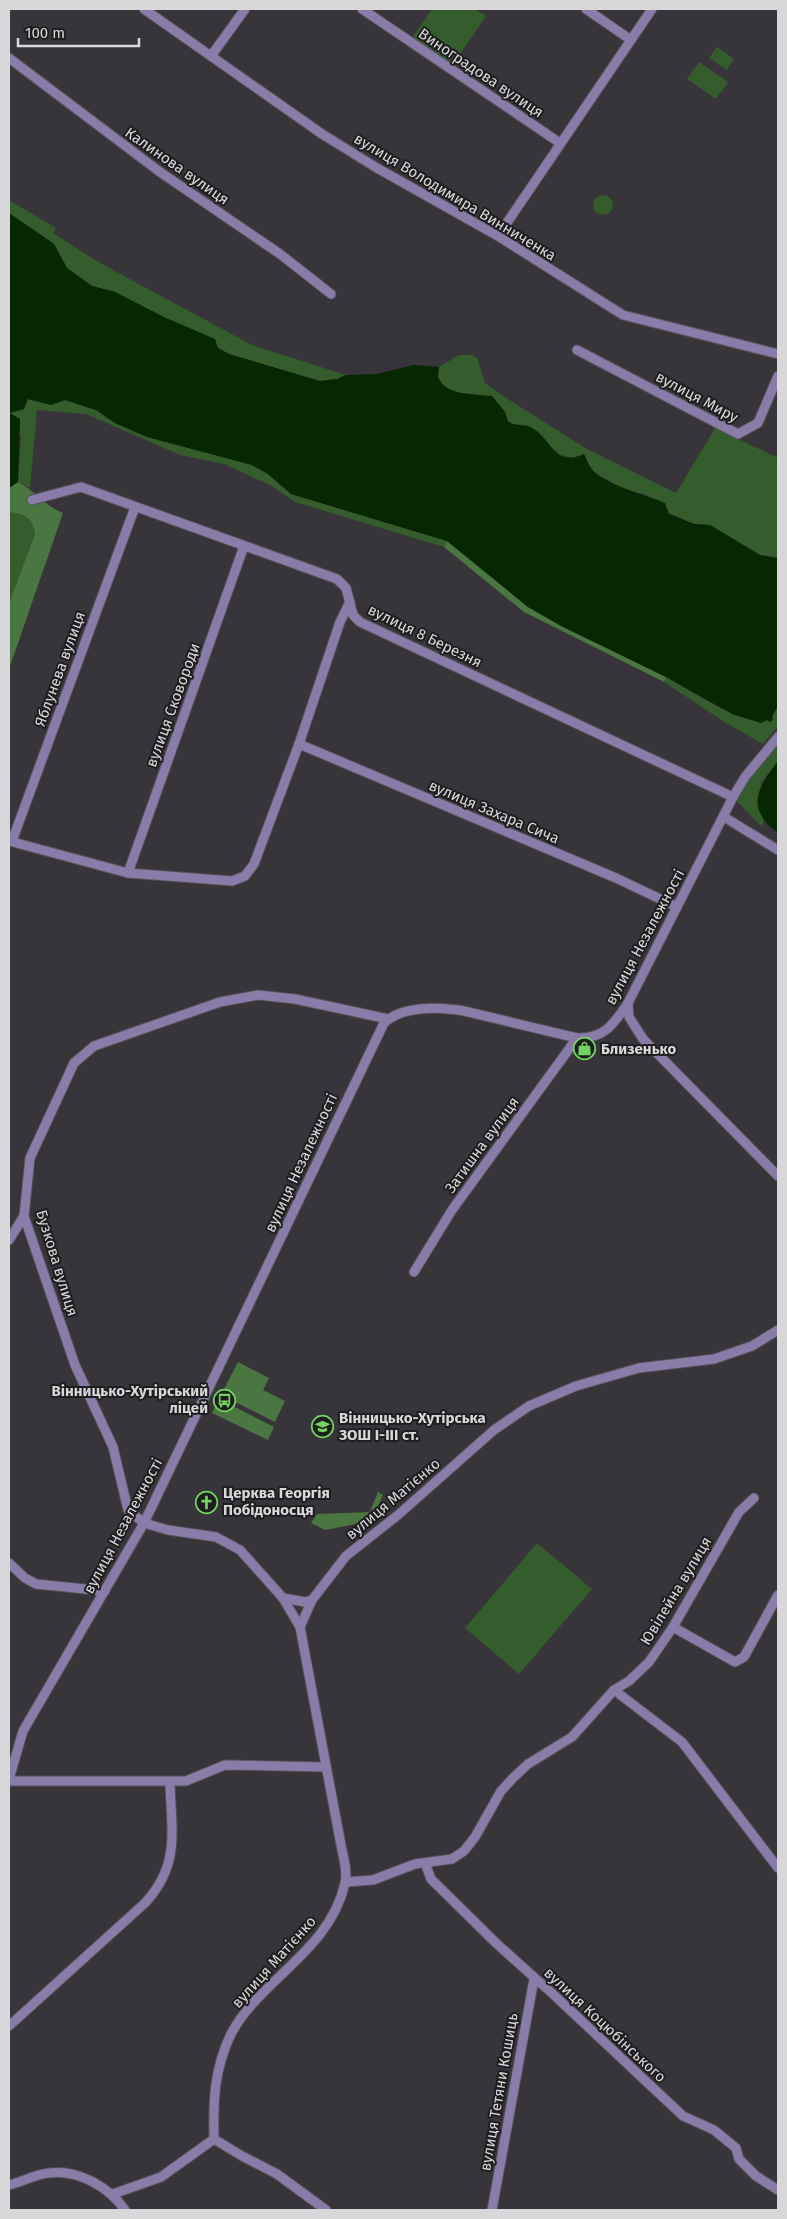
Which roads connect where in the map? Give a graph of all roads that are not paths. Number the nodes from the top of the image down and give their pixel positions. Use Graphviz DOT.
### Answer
graph roads {
  1 [pos="144,9"];
  2 [pos="245,9"];
  3 [pos="362,9"];
  4 [pos="586,9"];
  5 [pos="652,9"];
  6 [pos="631,40"];
  7 [pos="211,56"];
  8 [pos="9,58"];
  9 [pos="560,143"];
  10 [pos="498,236"];
  11 [pos="331,294"];
  12 [pos="577,350"];
  13 [pos="778,354"];
  14 [pos="778,376"];
  15 [pos="32,500"];
  16 [pos="135,507"];
  17 [pos="244,546"];
  18 [pos="350,602"];
  19 [pos="778,737"];
  20 [pos="299,744"];
  21 [pos="733,797"];
  22 [pos="724,817"];
  23 [pos="10,841"];
  24 [pos="778,850"];
  25 [pos="128,873"];
  26 [pos="677,907"];
  27 [pos="628,1003"];
  28 [pos="388,1019"];
  29 [pos="577,1038"];
  30 [pos="778,1176"];
  31 [pos="24,1216"];
  32 [pos="9,1240"];
  33 [pos="414,1272"];
  34 [pos="778,1330"];
  35 [pos="754,1498"];
  36 [pos="158,1508"];
  37 [pos="144,1523"];
  38 [pos="9,1563"];
  39 [pos="105,1591"];
  40 [pos="778,1595"];
  41 [pos="283,1598"];
  42 [pos="312,1600"];
  43 [pos="672,1626"];
  44 [pos="300,1627"];
  45 [pos="614,1690"];
  46 [pos="9,1746"];
  47 [pos="15,1755"];
  48 [pos="326,1767"];
  49 [pos="9,1780"];
  50 [pos="170,1782"];
  51 [pos="425,1863"];
  52 [pos="778,1868"];
  53 [pos="346,1882"];
  54 [pos="534,1979"];
  55 [pos="9,2026"];
  56 [pos="214,2139"];
  57 [pos="9,2185"];
  58 [pos="778,2190"];
  59 [pos="113,2194"];
  60 [pos="125,2210"];
  61 [pos="326,2210"];
  62 [pos="492,2210"];
  1 -- 7 [label="street, вулиця Володимира Винниченка"];
  2 -- 7 [label="street"];
  3 -- 9 [label="street, Виноградова вулиця"];
  4 -- 6 [label="street"];
  5 -- 6 [label="street"];
  6 -- 9 [label="street"];
  7 -- 10 [label="street, вулиця Володимира Винниченка"];
  8 -- 11 [label="street, Калинова вулиця"];
  9 -- 10 [label="street"];
  10 -- 13 [label="street, вулиця Володимира Винниченка"];
  12 -- 14 [label="street, вулиця Миру"];
  15 -- 16 [label="street, вулиця 8 Березня"];
  16 -- 17 [label="street, вулиця 8 Березня"];
  16 -- 23 [label="street, Яблунева вулиця"];
  17 -- 18 [label="street, вулиця 8 Березня"];
  17 -- 25 [label="street, вулиця Сковороди"];
  18 -- 20 [label="street"];
  18 -- 21 [label="street, вулиця 8 Березня"];
  19 -- 21 [label="street, вулиця Незалежності"];
  20 -- 25 [label="street"];
  20 -- 26 [label="street, вулиця Захара Сича"];
  21 -- 22 [label="street, вулиця Незалежності"];
  22 -- 24 [label="street"];
  22 -- 26 [label="street, вулиця Незалежності"];
  23 -- 25 [label="street"];
  26 -- 27 [label="street, вулиця Незалежності"];
  27 -- 29 [label="street, вулиця Незалежності"];
  27 -- 30 [label="street"];
  28 -- 29 [label="street, вулиця Незалежності"];
  28 -- 31 [label="street, Бузкова вулиця"];
  28 -- 37 [label="street, вулиця Незалежності"];
  29 -- 33 [label="street, Затишна вулиця"];
  31 -- 32 [label="street"];
  31 -- 37 [label="street, Бузкова вулиця"];
  34 -- 42 [label="street, вулиця Матієнко"];
  35 -- 43 [label="street, Ювілейна вулиця"];
  36 -- 37 [label="street"];
  37 -- 39 [label="street"];
  37 -- 41 [label="street"];
  38 -- 39 [label="street"];
  39 -- 47 [label="street"];
  40 -- 43 [label="street"];
  41 -- 42 [label="street"];
  41 -- 44 [label="street"];
  42 -- 44 [label="street, вулиця Матієнко"];
  43 -- 45 [label="street, Ювілейна вулиця"];
  44 -- 48 [label="street"];
  45 -- 51 [label="street, Ювілейна вулиця"];
  45 -- 52 [label="street"];
  46 -- 47 [label="street"];
  47 -- 49 [label="street"];
  48 -- 50 [label="street"];
  48 -- 53 [label="street"];
  49 -- 50 [label="street"];
  50 -- 55 [label="street"];
  51 -- 53 [label="street, Ювілейна вулиця"];
  51 -- 54 [label="street, вулиця Коцюбінського"];
  53 -- 56 [label="street, вулиця Матієнко"];
  54 -- 58 [label="street, вулиця Коцюбінського"];
  54 -- 62 [label="street, вулиця Тетяни Кошиць"];
  56 -- 59 [label="street"];
  56 -- 61 [label="street"];
  57 -- 59 [label="street"];
  59 -- 60 [label="street"];
}
